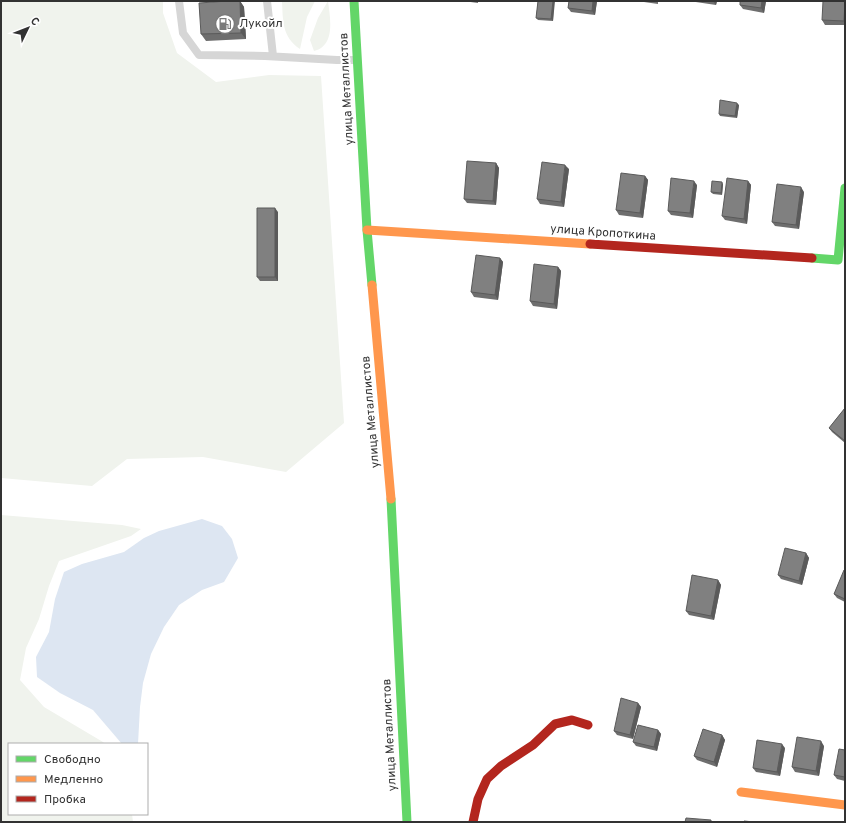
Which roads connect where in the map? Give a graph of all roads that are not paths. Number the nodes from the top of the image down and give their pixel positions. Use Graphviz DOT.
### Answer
graph roads {
  1 [pos="179,1"];
  2 [pos="267,1"];
  3 [pos="354,1"];
  4 [pos="273,56"];
  5 [pos="358,60"];
  6 [pos="845,188"];
  7 [pos="367,230"];
  8 [pos="588,724"];
  9 [pos="741,792"];
  10 [pos="845,805"];
  11 [pos="407,822"];
  12 [pos="473,822"];
  1 -- 4 [label="lane"];
  2 -- 4 [label="lane"];
  3 -- 5 [label="main road, улица Металлистов"];
  4 -- 5 [label="lane"];
  5 -- 7 [label="main road, улица Металлистов"];
  6 -- 7 [label="main road, улица Кропоткина"];
  7 -- 11 [label="main road, улица Металлистов"];
  8 -- 12 [label="main road"];
  9 -- 10 [label="main road"];
}
